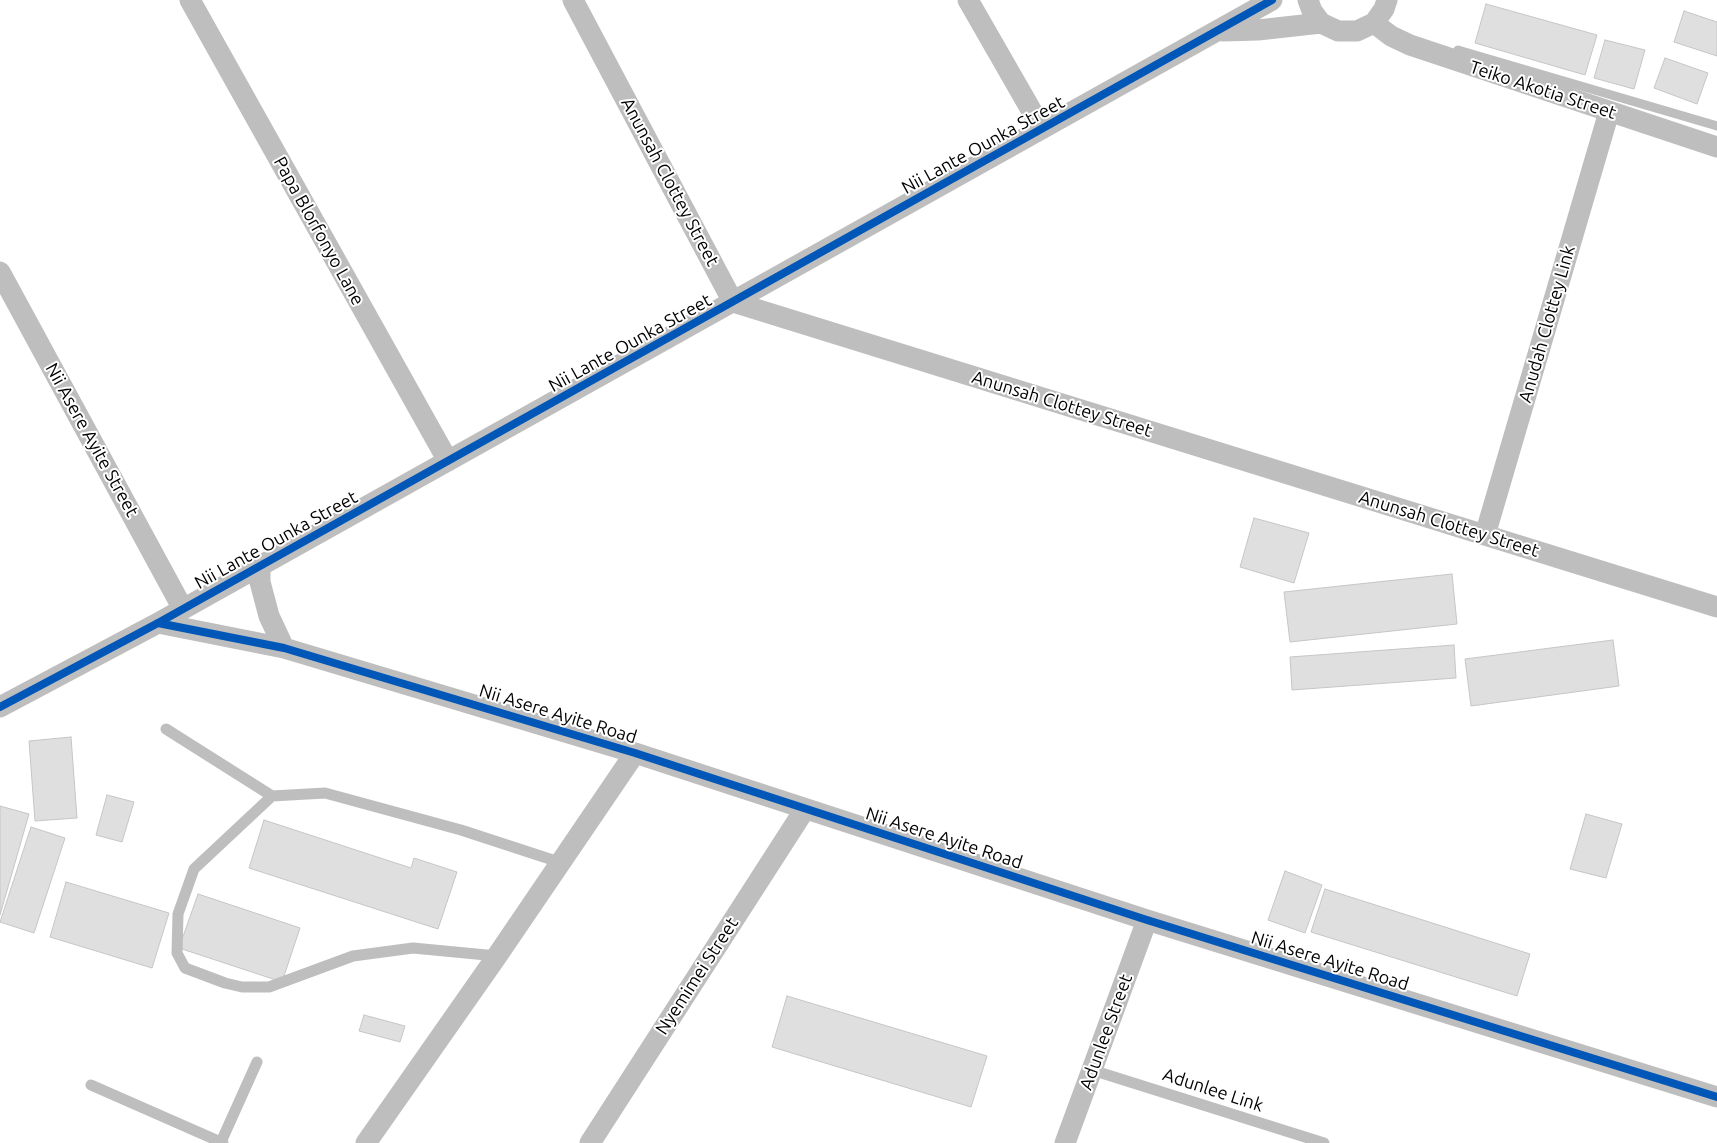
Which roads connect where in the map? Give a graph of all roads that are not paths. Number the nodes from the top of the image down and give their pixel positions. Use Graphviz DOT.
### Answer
graph roads {
  1 [pos="190,0"];
  2 [pos="573,0"];
  3 [pos="968,0"];
  4 [pos="1272,0"];
  5 [pos="1308,0"];
  6 [pos="1387,0"];
  7 [pos="1321,23"];
  8 [pos="1374,23"];
  9 [pos="1220,31"];
  10 [pos="1609,112"];
  11 [pos="1042,129"];
  12 [pos="1717,147"];
  13 [pos="0,272"];
  14 [pos="734,302"];
  15 [pos="448,461"];
  16 [pos="1485,535"];
  17 [pos="260,566"];
  18 [pos="1717,607"];
  19 [pos="183,609"];
  20 [pos="158,623"];
  21 [pos="284,648"];
  22 [pos="0,707"];
  23 [pos="166,729"];
  24 [pos="635,753"];
  25 [pos="272,796"];
  26 [pos="804,809"];
  27 [pos="559,862"];
  28 [pos="1147,920"];
  29 [pos="496,956"];
  30 [pos="257,1062"];
  31 [pos="1092,1070"];
  32 [pos="92,1085"];
  33 [pos="1717,1097"];
  34 [pos="222,1143"];
  35 [pos="366,1143"];
  36 [pos="590,1143"];
  37 [pos="1065,1143"];
  38 [pos="1324,1143"];
  1 -- 15 [label="street, Papa Blorfonyo Lane"];
  2 -- 14 [label="street, Anunsah Clottey Street"];
  3 -- 11 [label="street"];
  4 -- 9 [label="street, Nii Lante Ounka Street"];
  5 -- 7 [label="street"];
  6 -- 8 [label="street"];
  7 -- 8 [label="street"];
  7 -- 9 [label="street, Nii Lante Ounka Street"];
  8 -- 10 [label="street, Teiko Akotia Street"];
  9 -- 11 [label="street, Nii Lante Ounka Street"];
  10 -- 12 [label="street, Teiko Akotia Street"];
  10 -- 16 [label="street, Anudah Clottey Link"];
  11 -- 14 [label="street, Nii Lante Ounka Street"];
  13 -- 19 [label="street, Nii Asere Ayite Street"];
  14 -- 15 [label="street, Nii Lante Ounka Street"];
  14 -- 16 [label="street, Anunsah Clottey Street"];
  15 -- 17 [label="street, Nii Lante Ounka Street"];
  16 -- 18 [label="street, Anunsah Clottey Street"];
  17 -- 19 [label="street, Nii Lante Ounka Street"];
  17 -- 21 [label="street"];
  19 -- 20 [label="street, Nii Lante Ounka Street"];
  20 -- 21 [label="street, Nii Asere Ayite Road"];
  20 -- 22 [label="street, Nii Lante Ounka Street"];
  21 -- 24 [label="street, Nii Asere Ayite Road"];
  23 -- 25 [label="lane"];
  24 -- 26 [label="street, Nii Asere Ayite Road"];
  24 -- 27 [label="street"];
  25 -- 27 [label="lane"];
  25 -- 29 [label="lane"];
  26 -- 28 [label="street, Nii Asere Ayite Road"];
  26 -- 36 [label="street, Nyemimei Street"];
  27 -- 29 [label="street"];
  28 -- 31 [label="street, Adunlee Street"];
  28 -- 33 [label="street, Nii Asere Ayite Road"];
  29 -- 35 [label="street"];
  30 -- 34 [label="lane"];
  31 -- 37 [label="street, Adunlee Street"];
  31 -- 38 [label="lane, Adunlee Link"];
  32 -- 34 [label="lane"];
}
